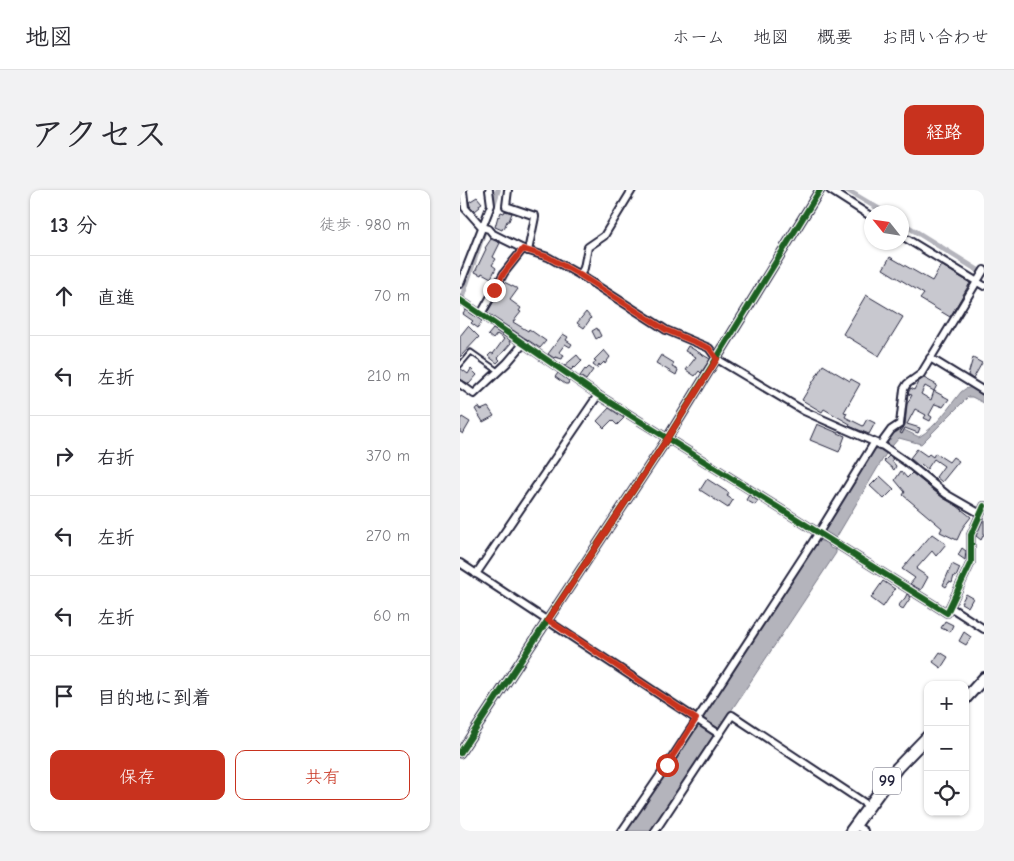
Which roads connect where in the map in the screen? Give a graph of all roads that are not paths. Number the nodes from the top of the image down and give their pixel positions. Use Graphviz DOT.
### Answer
graph roads {
  1 [pos="461,190"];
  2 [pos="489,190"];
  3 [pos="508,190"];
  4 [pos="632,190"];
  5 [pos="820,190"];
  6 [pos="830,190"];
  7 [pos="864,212"];
  8 [pos="485,228"];
  9 [pos="909,240"];
  10 [pos="525,250"];
  11 [pos="984,270"];
  12 [pos="580,275"];
  13 [pos="977,282"];
  14 [pos="460,284"];
  15 [pos="984,286"];
  16 [pos="461,301"];
  17 [pos="481,314"];
  18 [pos="524,343"];
  19 [pos="930,358"];
  20 [pos="717,359"];
  21 [pos="460,365"];
  22 [pos="499,372"];
  23 [pos="460,384"];
  24 [pos="984,391"];
  25 [pos="598,395"];
  26 [pos="667,439"];
  27 [pos="877,444"];
  28 [pos="984,506"];
  29 [pos="979,513"];
  30 [pos="820,535"];
  31 [pos="460,563"];
  32 [pos="476,574"];
  33 [pos="950,607"];
  34 [pos="548,620"];
  35 [pos="984,629"];
  36 [pos="984,678"];
  37 [pos="969,695"];
  38 [pos="698,720"];
  39 [pos="719,734"];
  40 [pos="924,740"];
  41 [pos="460,753"];
  42 [pos="869,806"];
  43 [pos="857,829"];
  44 [pos="622,831"];
  45 [pos="655,831"];
  1 -- 8 [label="street"];
  2 -- 8 [label="street"];
  3 -- 10 [label="street"];
  4 -- 12 [label="street"];
  5 -- 20 [label="street"];
  6 -- 7 [label="street"];
  8 -- 10 [label="street"];
  8 -- 14 [label="street"];
  9 -- 13 [label="street"];
  10 -- 12 [label="street"];
  10 -- 17 [label="street"];
  11 -- 13 [label="street"];
  12 -- 20 [label="street"];
  13 -- 15 [label="street"];
  13 -- 19 [label="street"];
  16 -- 17 [label="street"];
  17 -- 18 [label="street"];
  18 -- 22 [label="street"];
  18 -- 25 [label="street"];
  19 -- 24 [label="street"];
  19 -- 27 [label="street"];
  20 -- 26 [label="street"];
  20 -- 27 [label="street"];
  21 -- 22 [label="lane"];
  22 -- 23 [label="street"];
  25 -- 26 [label="street"];
  25 -- 32 [label="street"];
  26 -- 30 [label="street"];
  26 -- 34 [label="street"];
  27 -- 29 [label="street"];
  27 -- 30 [label="street"];
  28 -- 29 [label="street"];
  29 -- 33 [label="street"];
  30 -- 33 [label="street"];
  30 -- 38 [label="street"];
  31 -- 32 [label="street"];
  32 -- 34 [label="street"];
  33 -- 35 [label="street"];
  34 -- 38 [label="street"];
  34 -- 41 [label="street"];
  36 -- 37 [label="main road"];
  38 -- 39 [label="street"];
  38 -- 44 [label="street"];
  39 -- 42 [label="street"];
  39 -- 45 [label="street"];
  40 -- 42 [label="main road, 99"];
  42 -- 43 [label="main road, 99"];
}
